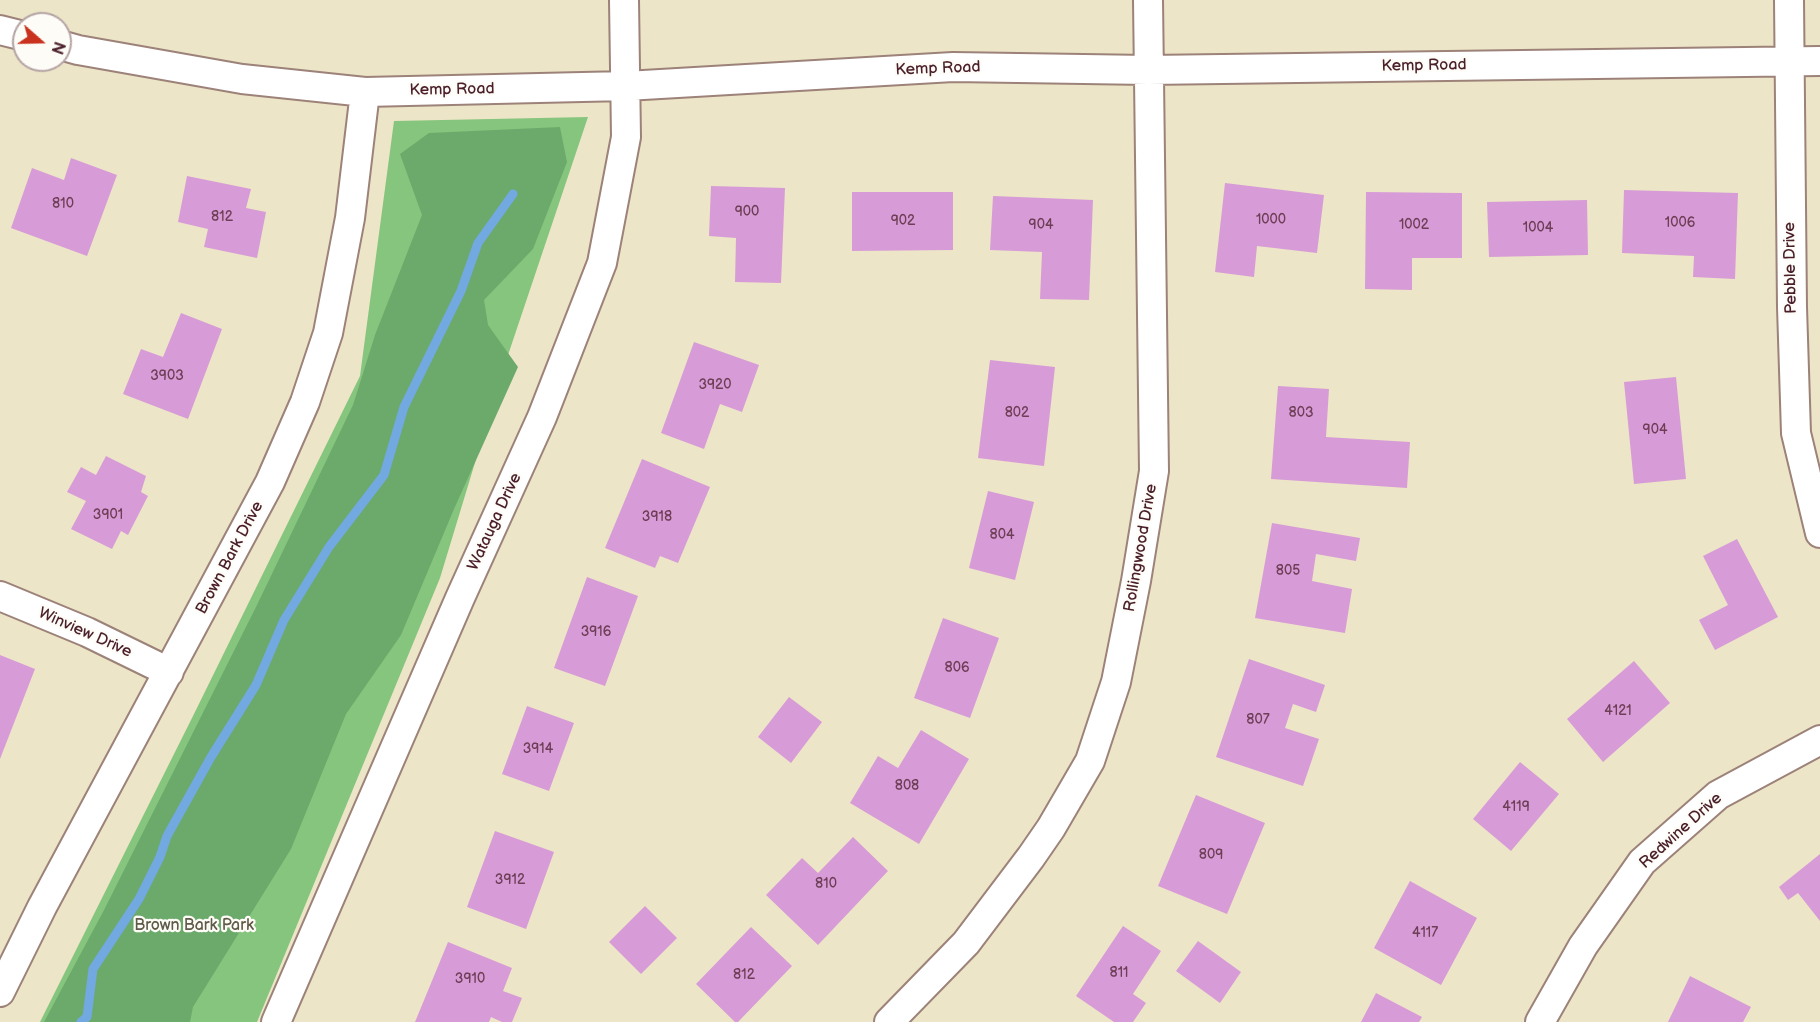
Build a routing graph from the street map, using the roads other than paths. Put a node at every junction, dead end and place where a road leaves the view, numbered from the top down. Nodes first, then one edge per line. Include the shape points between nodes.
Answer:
1 (624, 0) edge
2 (1148, 0) edge
3 (1789, 0) edge
4 (72, 48) edge
5 (1789, 61) junction
6 (1820, 61) edge
7 (1148, 70) junction
8 (626, 86) junction
9 (365, 92) junction
10 (1820, 532) edge
11 (0, 596) edge
12 (169, 672) junction
13 (1820, 740) edge
14 (0, 992) edge
15 (276, 1022) edge
16 (889, 1022) edge
17 (1540, 1022) edge

1 - 8 street, Watauga Drive
2 - 7 street, Rollingwood Drive
3 - 5 street, Pebble Drive
4 - 9 street, Kemp Road via 242,78
5 - 6 street, Kemp Road
5 - 7 street, Kemp Road
5 - 10 street, Pebble Drive via 1796,433
7 - 8 street, Kemp Road via 953,67
7 - 16 street, Rollingwood Drive via 1154,471 1116,682 1090,761 1038,847 966,943
8 - 9 street, Kemp Road
8 - 15 street, Watauga Drive via 626,137 602,263 542,417
9 - 12 street, Brown Bark Drive via 328,333 270,482
11 - 12 street, Winview Drive
12 - 14 street, Brown Bark Drive
13 - 17 street, Redwine Drive via 1718,795 1642,862 1583,946

